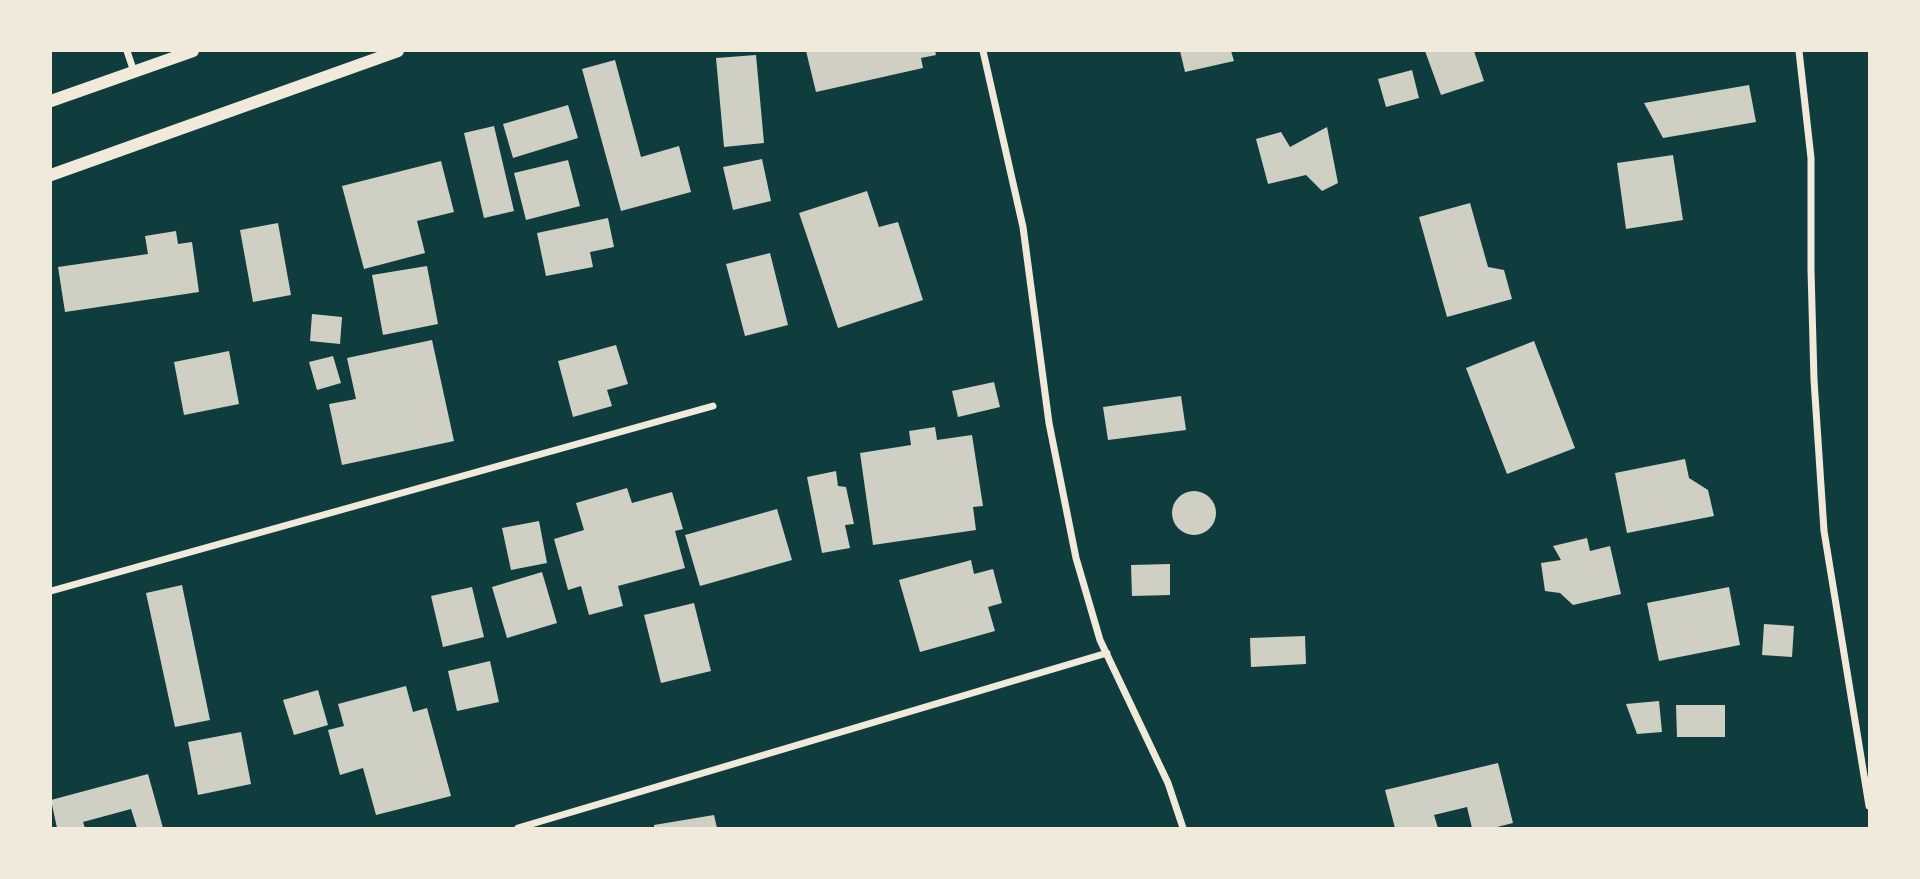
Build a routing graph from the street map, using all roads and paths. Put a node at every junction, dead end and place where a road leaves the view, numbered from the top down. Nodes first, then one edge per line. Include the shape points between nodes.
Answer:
1 (127, 51) edge
2 (193, 51) edge
3 (398, 51) edge
4 (983, 51) edge
5 (1799, 51) edge
6 (134, 72) junction
7 (51, 101) edge
8 (51, 175) edge
9 (713, 407) dead end
10 (51, 590) edge
11 (1107, 653) junction
12 (1869, 806) edge
13 (518, 828) edge
14 (1183, 828) edge

1 - 6 street
2 - 6 street
3 - 8 street
4 - 11 street via 1023,227 1049,423 1076,558
5 - 12 street via 1811,158 1814,380 1824,531
6 - 7 street
9 - 10 street
11 - 13 street
11 - 14 street via 1168,783

